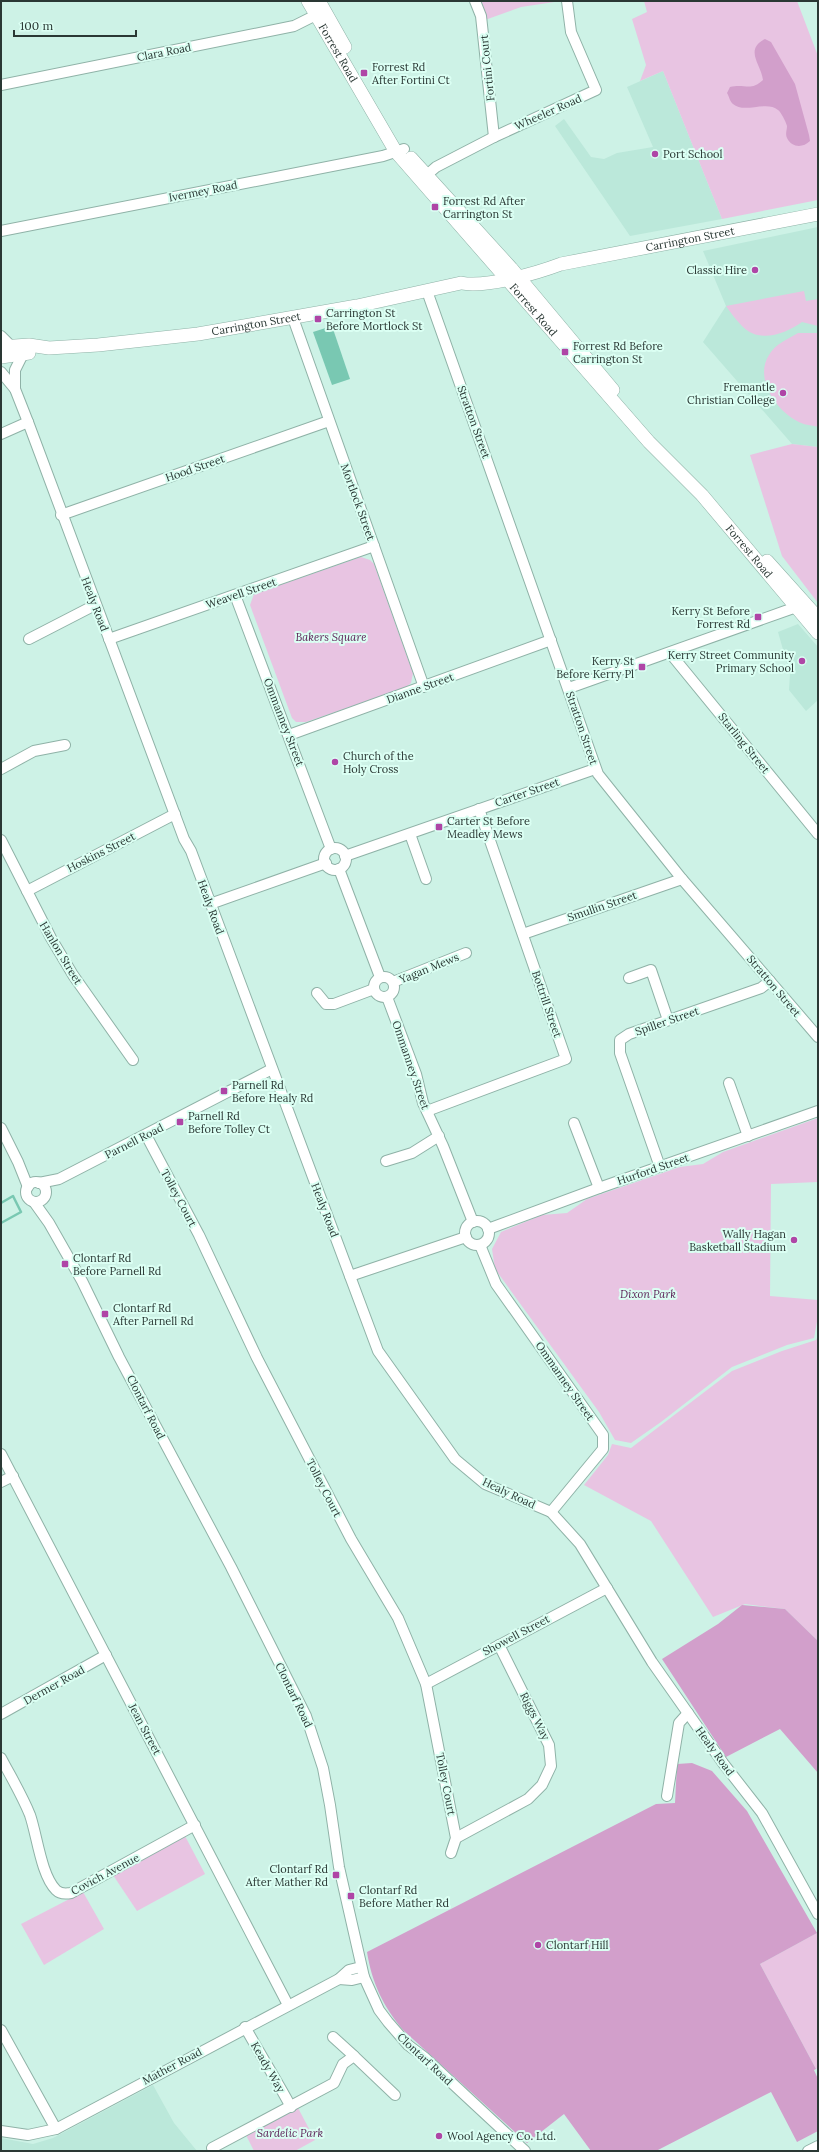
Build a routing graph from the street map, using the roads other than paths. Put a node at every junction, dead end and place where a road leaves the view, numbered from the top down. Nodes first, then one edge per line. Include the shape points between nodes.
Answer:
1 (308, 1) edge
2 (476, 1) edge
3 (567, 1) edge
4 (320, 9) edge
5 (1, 85) edge
6 (494, 136) junction
7 (400, 151) junction
8 (423, 178) junction
9 (818, 214) edge
10 (1, 231) edge
11 (508, 274) junction
12 (427, 291) junction
13 (293, 318) junction
14 (1, 336) edge
15 (6, 347) edge
16 (49, 348) junction
17 (23, 354) junction
18 (1, 357) edge
19 (1, 372) edge
20 (14, 389) junction
21 (329, 421) junction
22 (28, 422) junction
23 (1, 434) edge
24 (61, 516) junction
25 (374, 546) junction
26 (235, 595) junction
27 (95, 605) junction
28 (801, 606) junction
29 (818, 618) edge
30 (818, 633) edge
31 (29, 639) dead end
32 (109, 639) junction
33 (551, 640) junction
34 (670, 653) junction
35 (424, 687) junction
36 (569, 688) junction
37 (289, 735) junction
38 (65, 745) dead end
39 (1, 769) edge
40 (596, 769) junction
41 (479, 809) junction
42 (175, 814) junction
43 (410, 834) junction
44 (818, 834) edge
45 (1, 840) edge
46 (331, 849) junction
47 (346, 856) junction
48 (326, 863) junction
49 (339, 869) junction
50 (426, 879) dead end
51 (682, 879) junction
52 (27, 891) junction
53 (210, 904) junction
54 (523, 934) junction
55 (466, 953) dead end
56 (380, 977) junction
57 (629, 978) dead end
58 (770, 981) junction
59 (393, 982) junction
60 (374, 989) junction
61 (317, 993) dead end
62 (387, 997) junction
63 (668, 1020) junction
64 (818, 1037) edge
65 (133, 1060) dead end
66 (272, 1069) junction
67 (729, 1083) dead end
68 (427, 1111) junction
69 (818, 1111) edge
70 (574, 1123) dead end
71 (1, 1128) edge
72 (146, 1135) junction
73 (439, 1136) junction
74 (748, 1136) junction
75 (386, 1161) dead end
76 (660, 1167) junction
77 (59, 1179) junction
78 (34, 1184) junction
79 (598, 1188) junction
80 (41, 1198) junction
81 (473, 1222) junction
82 (488, 1229) junction
83 (466, 1237) junction
84 (480, 1245) junction
85 (350, 1276) junction
86 (1, 1454) edge
87 (13, 1476) junction
88 (1, 1482) edge
89 (551, 1512) junction
90 (607, 1588) junction
91 (499, 1644) junction
92 (106, 1656) junction
93 (426, 1684) junction
94 (688, 1713) junction
95 (1, 1714) edge
96 (1, 1758) edge
97 (667, 1796) dead end
98 (195, 1825) junction
99 (456, 1838) junction
100 (451, 1853) dead end
101 (818, 1914) edge
102 (361, 1966) junction
103 (364, 1977) junction
104 (339, 1979) junction
105 (288, 2005) junction
106 (245, 2027) junction
107 (1, 2030) edge
108 (333, 2037) dead end
109 (354, 2056) junction
110 (395, 2095) dead end
111 (291, 2107) junction
112 (56, 2129) junction
113 (1, 2131) edge
114 (818, 2146) edge
115 (212, 2148) dead end
116 (525, 2151) edge
117 (808, 2151) edge

1 - 4 main road, Forrest Road
2 - 6 street, Fortini Court via 481,16
3 - 6 street, Wheeler Road via 571,32 596,90
4 - 5 street, Clara Road via 294,26
4 - 7 main road, Forrest Road
6 - 8 street, Wheeler Road via 436,167
7 - 8 main road, Forrest Road
7 - 10 street, Ivermey Road
8 - 11 main road, Forrest Road
9 - 11 main road, Carrington Street via 561,264 541,262
11 - 12 main road, Carrington Street via 470,277 461,283
11 - 28 main road, Forrest Road via 649,442 702,495
12 - 13 main road, Carrington Street
12 - 33 street, Stratton Street
13 - 16 main road, Carrington Street via 198,334 98,346
13 - 21 street, Mortlock Street
14 - 15 street
15 - 16 main road, Carrington Street via 29,345
16 - 17 main road, Carrington Street
17 - 18 main road, Carrington Street
17 - 20 street, Healy Road via 15,370
19 - 20 street, Healy Road
20 - 22 street, Healy Road
21 - 24 street, Hood Street
21 - 25 street, Mortlock Street
22 - 23 street
22 - 24 street, Healy Road
24 - 27 street, Healy Road
25 - 26 street, Weavell Street
25 - 35 street, Mortlock Street
26 - 32 street, Weavell Street
26 - 37 street, Ommanney Street
27 - 31 street
27 - 32 street, Healy Road
28 - 29 main road, Forrest Road
28 - 30 main road, Forrest Road
28 - 34 street
32 - 42 street, Healy Road
33 - 35 street, Dianne Street
33 - 36 street, Stratton Street
34 - 36 street
34 - 44 street, Starling Street
35 - 37 street, Dianne Street
36 - 40 street, Stratton Street
37 - 46 street, Ommanney Street
38 - 39 street via 34,751
40 - 41 street, Carter Street
40 - 51 street, Stratton Street
41 - 43 street, Carter Street
41 - 54 street, Bottrill Street
42 - 52 street, Hoskins Street
42 - 53 street, Healy Road
43 - 47 street, Carter Street
43 - 50 street
45 - 52 street, Hanlon Street
46 - 47 street via 340,849
46 - 48 street via 326,855
47 - 49 street via 345,864
48 - 49 street via 331,869
48 - 53 street
49 - 56 street
51 - 54 street, Smullin Street
51 - 58 street, Stratton Street
52 - 65 street, Hanlon Street via 73,975
53 - 66 street, Healy Road
54 - 68 street, Bottrill Street via 566,1059
55 - 59 street, Yagan Mews
56 - 59 street
56 - 60 street via 376,980
57 - 63 street via 651,970
58 - 63 street, Spiller Street via 761,988
58 - 64 street, Stratton Street
59 - 62 street via 394,988
60 - 61 street via 334,1004 326,1004
60 - 62 street via 376,994
62 - 68 street, Ommanney Street
63 - 76 street, Spiller Street via 629,1034 620,1040 620,1053
66 - 72 street, Parnell Road
66 - 85 street, Healy Road
67 - 74 street
68 - 73 street, Ommanney Street
69 - 74 street, Hurford Street
70 - 79 street
71 - 78 street via 18,1162
72 - 77 street, Parnell Road
72 - 93 street, Tolley Court via 351,1539 398,1618
73 - 75 street via 412,1153
73 - 81 street, Ommanney Street
74 - 76 street, Hurford Street
76 - 79 street, Hurford Street
77 - 78 street, Parnell Road
77 - 80 street, Parnell Road
78 - 80 street via 45,1188
78 - 80 street via 27,1196
79 - 82 street, Hurford Street
80 - 102 street, Clontarf Road via 49,1223 82,1281 168,1452 228,1560 310,1726 324,1776 339,1867
81 - 82 street via 479,1221
81 - 83 street via 465,1231
82 - 84 street via 489,1236
83 - 84 street via 474,1245
83 - 85 street
84 - 89 street, Ommanney Street via 496,1284 603,1435 603,1449
85 - 89 street, Healy Road via 378,1351 455,1459 484,1484
86 - 87 street, Jean Street
87 - 88 street
87 - 92 street, Jean Street
89 - 90 street, Healy Road via 580,1544
90 - 91 street, Showell Street
90 - 94 street, Healy Road via 652,1662
91 - 93 street, Showell Street
91 - 99 street, Riggs Way via 549,1745 551,1766 542,1785 528,1799
92 - 95 street, Dermer Road
92 - 98 street, Jean Street
93 - 99 street, Tolley Court
94 - 97 street via 679,1723
94 - 101 street, Healy Road via 762,1813
96 - 98 street, Covich Avenue via 30,1816 41,1857 51,1881 56,1890 63,1894 71,1893
98 - 105 street, Jean Street
99 - 100 street, Tolley Court
102 - 103 street, Clontarf Road
102 - 104 street, Mather Road via 349,1970
103 - 104 street, Mather Road via 352,1980
103 - 116 street, Clontarf Road via 379,2010 404,2040
104 - 105 street, Mather Road
105 - 106 street, Mather Road
106 - 111 street, Keady Way
106 - 112 street, Mather Road
107 - 112 street
108 - 109 street
109 - 110 street
109 - 111 street via 343,2064 334,2083
111 - 115 street
112 - 113 street, Mather Road via 28,2134
114 - 117 street

